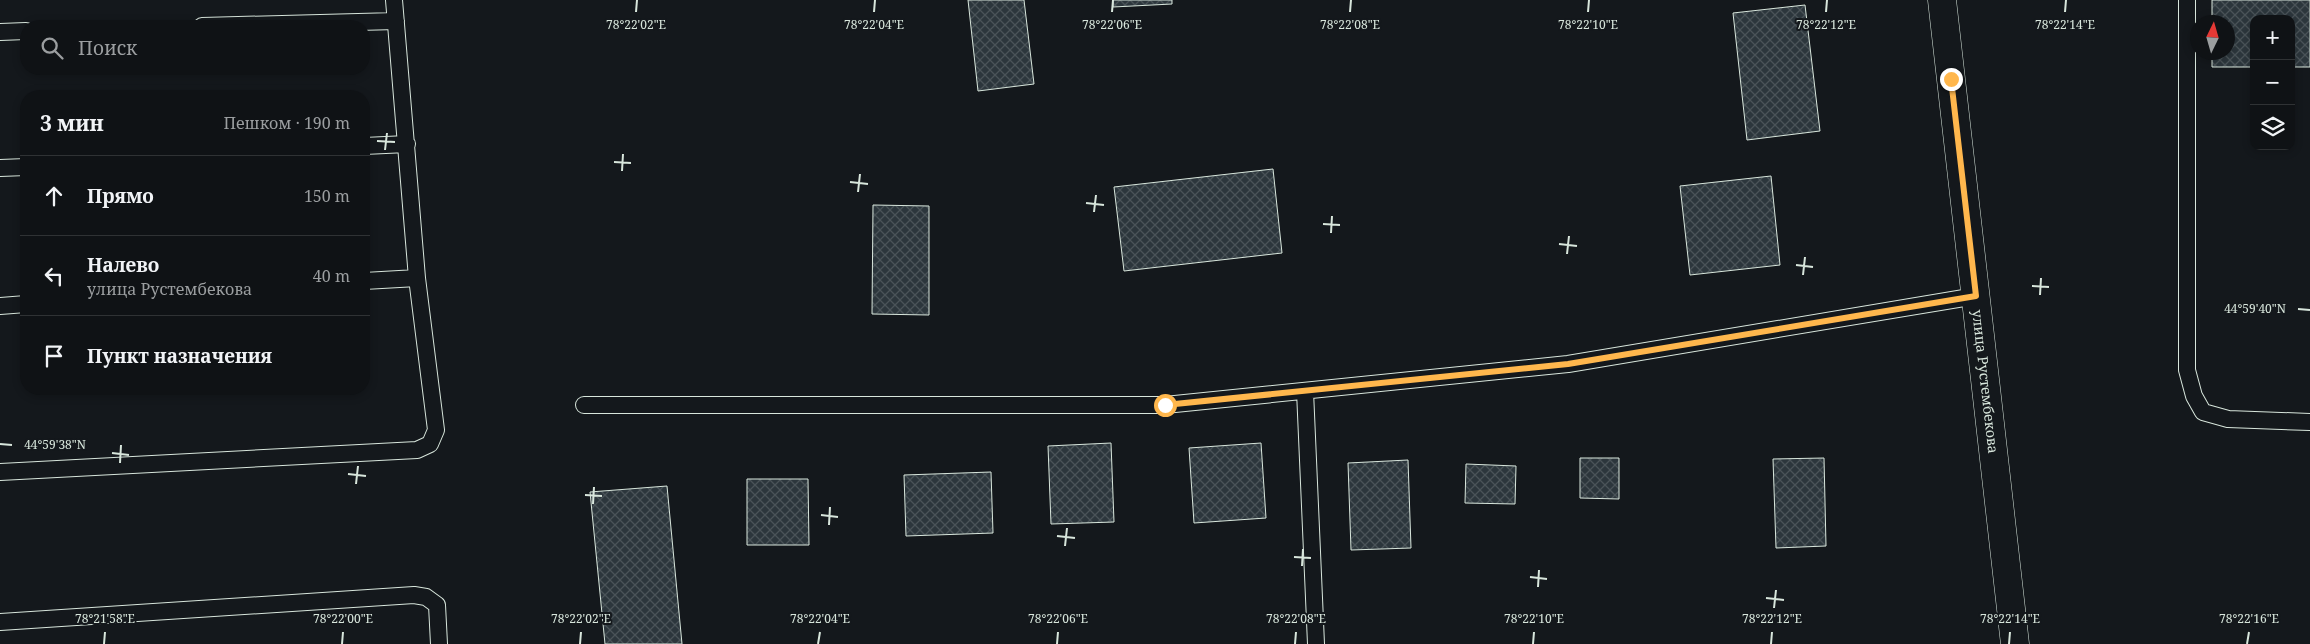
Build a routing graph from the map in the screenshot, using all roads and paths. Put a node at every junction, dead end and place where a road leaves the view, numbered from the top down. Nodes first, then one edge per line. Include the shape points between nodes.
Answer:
1 (394, 0) edge
2 (1942, 0) edge
3 (2187, 0) edge
4 (396, 21) junction
5 (370, 22) edge
6 (20, 31) edge
7 (0, 32) edge
8 (407, 144) junction
9 (370, 146) edge
10 (20, 166) edge
11 (0, 168) edge
12 (417, 278) junction
13 (370, 281) edge
14 (1976, 296) junction
15 (20, 304) edge
16 (0, 306) edge
17 (1305, 391) junction
18 (584, 405) dead end
19 (2310, 422) edge
20 (0, 472) edge
21 (0, 622) edge
22 (439, 644) edge
23 (1316, 644) edge
24 (2015, 644) edge

1 - 4 lane
2 - 14 street, улица Рустембекова
3 - 19 lane via 2187,370 2194,396 2204,412 2228,419
4 - 5 lane
4 - 8 lane
6 - 7 lane
8 - 9 lane
8 - 12 lane
10 - 11 lane
12 - 13 lane
12 - 20 lane via 436,430 430,444 417,450
14 - 17 lane via 1568,364
14 - 24 street, улица Рустембекова
15 - 16 lane
17 - 18 lane via 1165,405
17 - 23 lane
21 - 22 lane via 414,595 426,597 437,605

